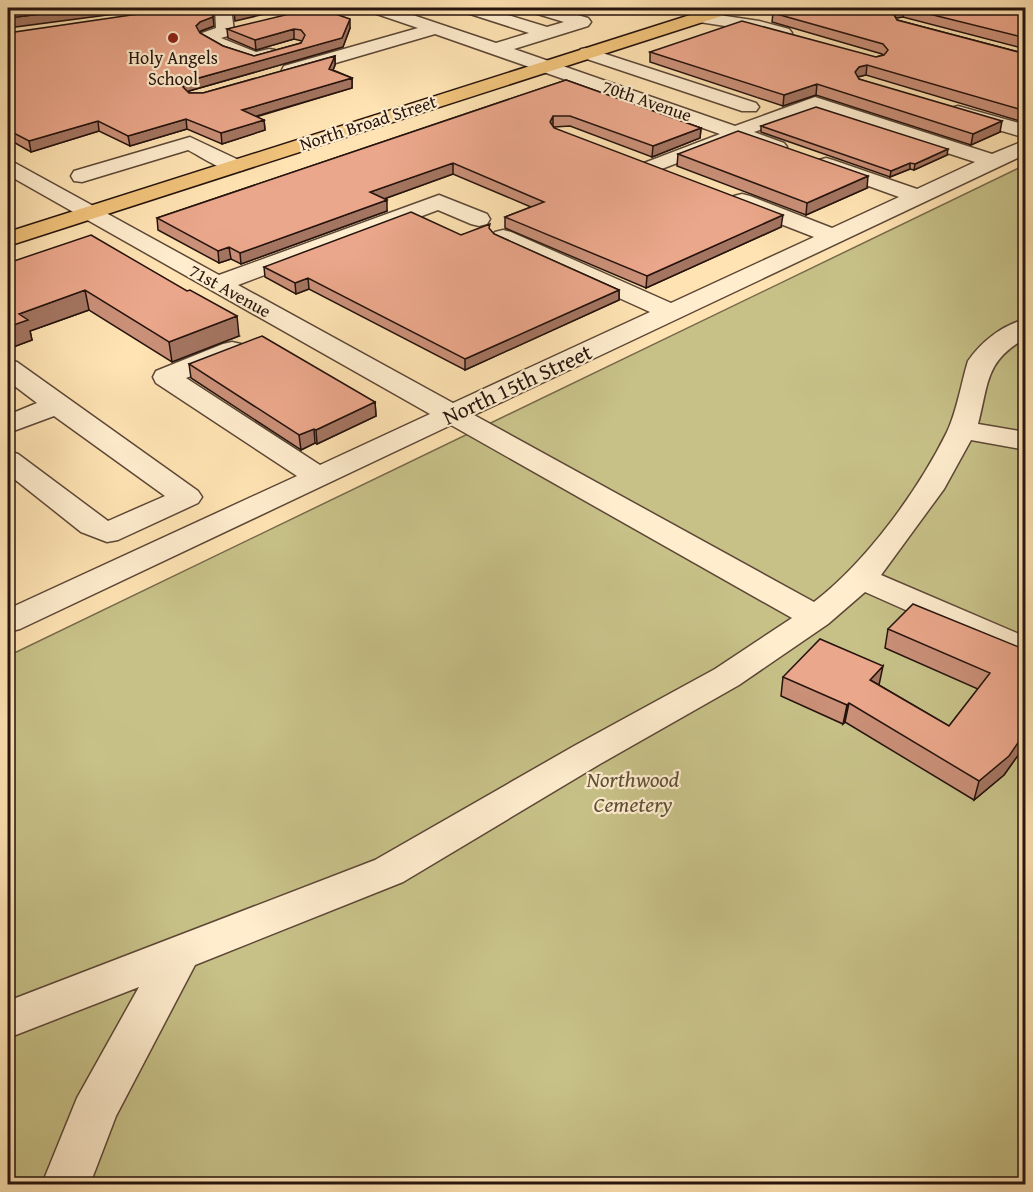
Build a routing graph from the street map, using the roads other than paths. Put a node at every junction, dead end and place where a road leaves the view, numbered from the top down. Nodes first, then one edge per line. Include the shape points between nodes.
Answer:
1 (223, 8) edge
2 (421, 8) edge
3 (470, 8) edge
4 (537, 8) edge
5 (728, 8) edge
6 (399, 15) junction
7 (376, 16) edge
8 (699, 17) junction
9 (436, 28) junction
10 (547, 33) junction
11 (801, 38) edge
12 (515, 43) junction
13 (288, 49) edge
14 (496, 49) junction
15 (587, 53) junction
16 (546, 66) junction
17 (277, 74) edge
18 (749, 107) dead end
19 (944, 107) edge
20 (1026, 132) edge
21 (737, 133) junction
22 (1026, 146) edge
23 (792, 152) edge
24 (629, 158) edge
25 (813, 159) edge
26 (993, 160) junction
27 (236, 166) junction
28 (651, 166) junction
29 (8, 167) edge
30 (82, 176) dead end
31 (683, 179) edge
32 (727, 195) edge
33 (917, 196) junction
34 (89, 213) junction
35 (479, 219) dead end
36 (833, 236) junction
37 (503, 237) edge
38 (8, 239) edge
39 (217, 284) junction
40 (671, 312) junction
41 (293, 326) junction
42 (1026, 327) edge
43 (8, 368) edge
44 (57, 405) junction
45 (453, 414) junction
46 (8, 425) edge
47 (962, 430) junction
48 (1026, 441) edge
49 (8, 460) edge
50 (319, 477) junction
51 (861, 578) junction
52 (816, 617) junction
53 (8, 622) edge
54 (1026, 650) edge
55 (180, 952) junction
56 (8, 1020) edge
57 (66, 1185) edge

1 - 13 street via 231,30 208,36 216,43 255,58
2 - 6 street
2 - 12 street
3 - 10 street
4 - 10 street via 582,22
5 - 8 main road, North Broad Street
6 - 7 street
6 - 9 street, 70th Avenue
8 - 11 street via 759,26
8 - 15 main road, North Broad Street
9 - 14 street, 70th Avenue
9 - 17 street
10 - 12 street
12 - 14 street
14 - 16 street, 70th Avenue
15 - 16 main road, North Broad Street
15 - 18 street
16 - 21 street, 70th Avenue
16 - 27 main road, North Broad Street
19 - 20 street
21 - 23 street, 70th Avenue
21 - 26 street via 815,103
21 - 28 street
22 - 26 street, North 15th Street
24 - 28 street
25 - 33 street
26 - 33 street, North 15th Street
27 - 30 street via 190,143
27 - 34 main road, North Broad Street
28 - 31 street
29 - 34 street, 71st Avenue
32 - 36 street
33 - 36 street, North 15th Street
34 - 38 main road, North Broad Street
34 - 39 street, 71st Avenue
35 - 39 street via 440,202
36 - 40 street, North 15th Street
37 - 40 street
39 - 41 street, 71st Avenue
40 - 45 street, North 15th Street
41 - 45 street, 71st Avenue
41 - 50 street via 166,377
42 - 47 street via 998,343 981,361
43 - 44 street
44 - 46 street
44 - 49 street via 187,497 107,533
45 - 50 street, North 15th Street
45 - 52 street, 71st Avenue
47 - 48 street
47 - 51 street via 929,489
50 - 53 street, North 15th Street
51 - 52 street
51 - 54 street
52 - 55 street via 727,677 389,871
55 - 56 street
55 - 57 street via 94,1112

